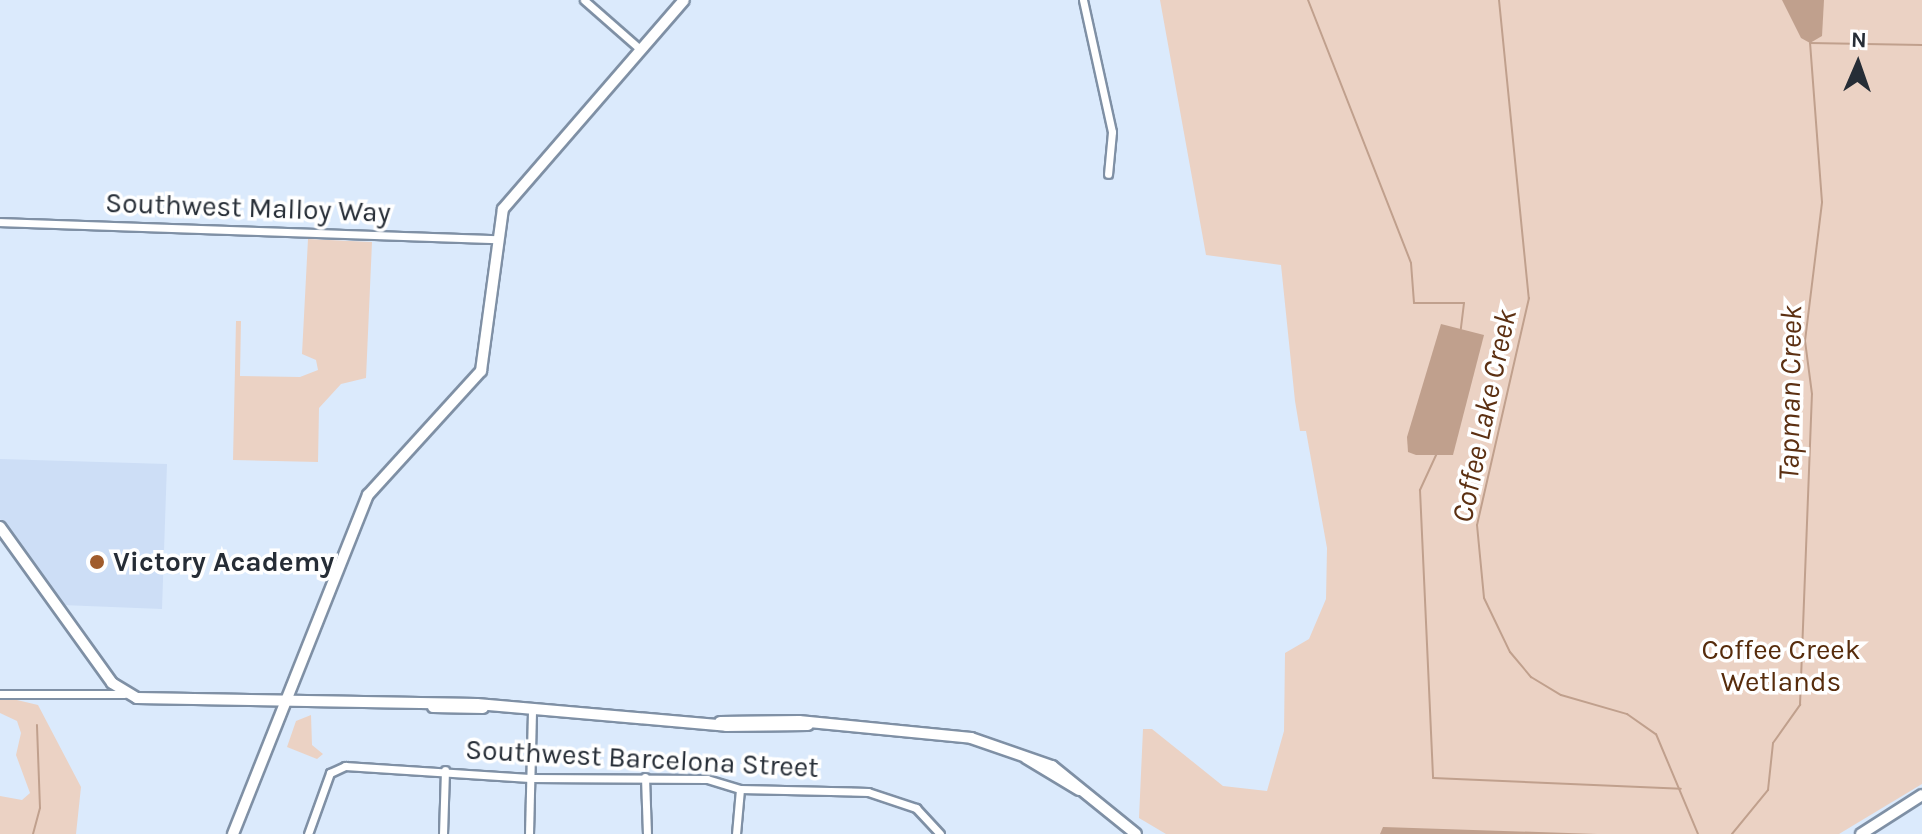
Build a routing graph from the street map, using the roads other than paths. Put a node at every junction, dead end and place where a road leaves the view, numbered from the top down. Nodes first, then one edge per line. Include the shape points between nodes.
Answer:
1 (584, 0) edge
2 (684, 0) edge
3 (1083, 0) edge
4 (640, 49) junction
5 (1108, 174) dead end
6 (0, 222) edge
7 (494, 239) junction
8 (0, 527) edge
9 (0, 694) edge
10 (124, 694) junction
11 (286, 702) junction
12 (532, 710) junction
13 (445, 770) junction
14 (645, 777) junction
15 (530, 778) junction
16 (740, 789) junction
17 (1922, 795) edge
18 (936, 833) edge
19 (233, 834) edge
20 (308, 834) edge
21 (443, 834) edge
22 (529, 834) edge
23 (647, 834) edge
24 (736, 834) edge
25 (1136, 834) edge
26 (1861, 834) edge

1 - 4 street
2 - 4 main road
3 - 5 street via 1112,132
4 - 7 main road via 515,191
6 - 7 street, Southwest Malloy Way
7 - 11 main road via 481,371 368,495
8 - 10 main road
9 - 10 street
10 - 11 main road
11 - 12 main road
11 - 19 main road
12 - 15 street
12 - 25 main road via 948,733 1063,772
13 - 15 street, Southwest Barcelona Street
13 - 20 street, Southwest Barcelona Street via 333,769
13 - 21 street
14 - 15 street, Southwest Barcelona Street
14 - 16 street, Southwest Barcelona Street via 707,779
14 - 23 street
15 - 22 street
16 - 18 street, Southwest Barcelona Street via 882,794 916,808
16 - 24 street
17 - 26 main road

